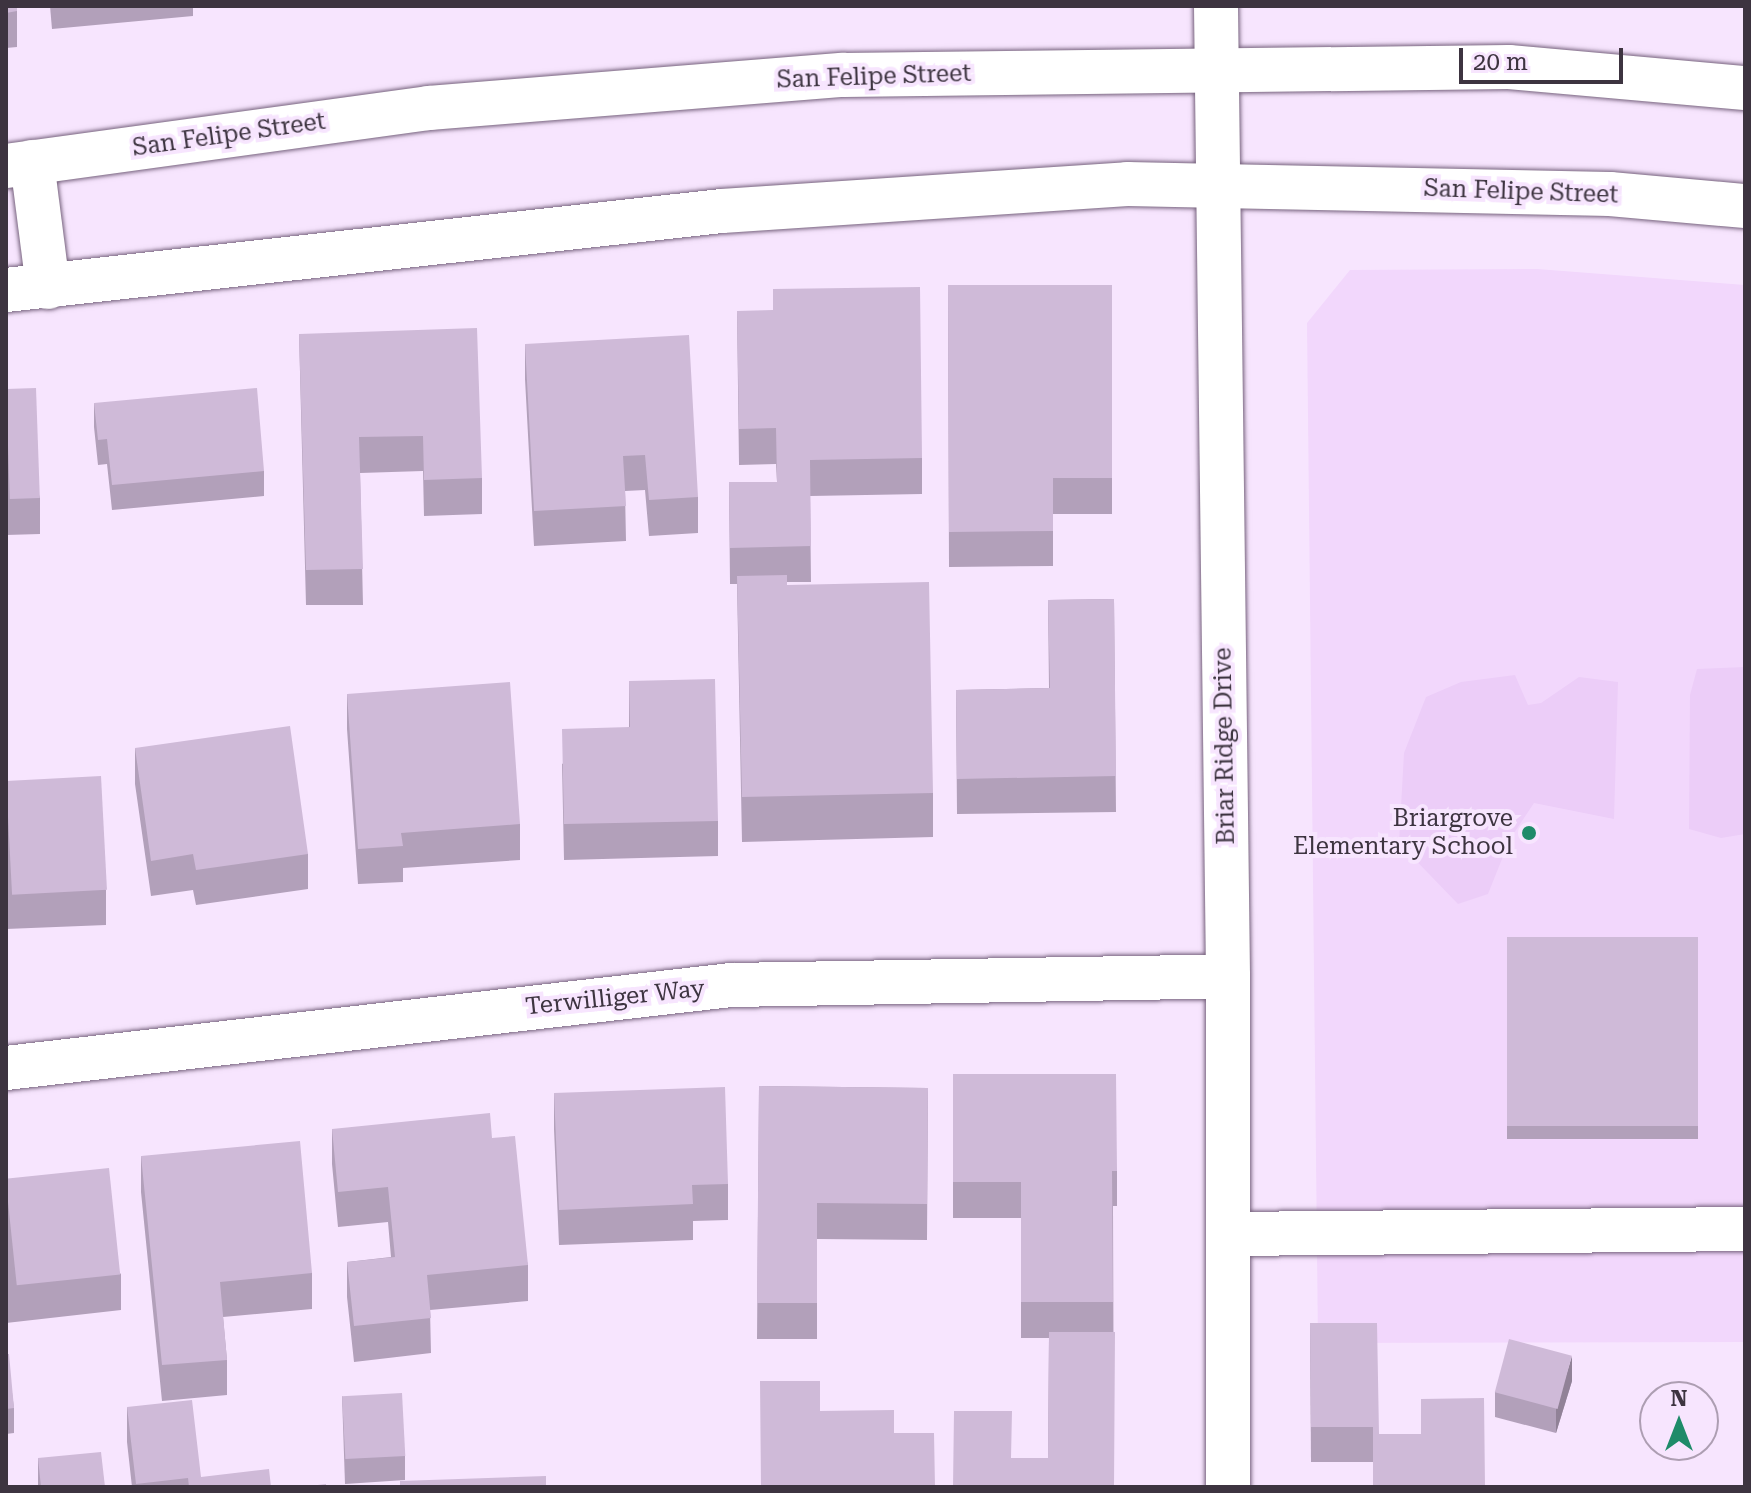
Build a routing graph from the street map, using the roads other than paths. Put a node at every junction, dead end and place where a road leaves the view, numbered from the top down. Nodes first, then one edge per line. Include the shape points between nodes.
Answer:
1 (1216, 6) edge
2 (1216, 68) junction
3 (1745, 88) edge
4 (19, 164) edge
5 (1219, 185) junction
6 (1745, 206) edge
7 (27, 288) edge
8 (1228, 976) junction
9 (6, 1068) edge
10 (1745, 1229) edge
11 (1228, 1234) junction
12 (1228, 1487) edge

1 - 2 main road, Briar Ridge Drive
2 - 3 main road, San Felipe Street via 1509,67
2 - 4 main road, San Felipe Street via 843,75 429,108
2 - 5 main road, Briar Ridge Drive
4 - 7 main road
5 - 6 main road, San Felipe Street via 1610,194
5 - 7 main road, San Felipe Street via 1127,184 722,211
5 - 8 main road, Briar Ridge Drive
8 - 9 main road, Terwilliger Way via 731,985
8 - 11 main road, Briar Ridge Drive
10 - 11 main road
11 - 12 main road, Briar Ridge Drive

